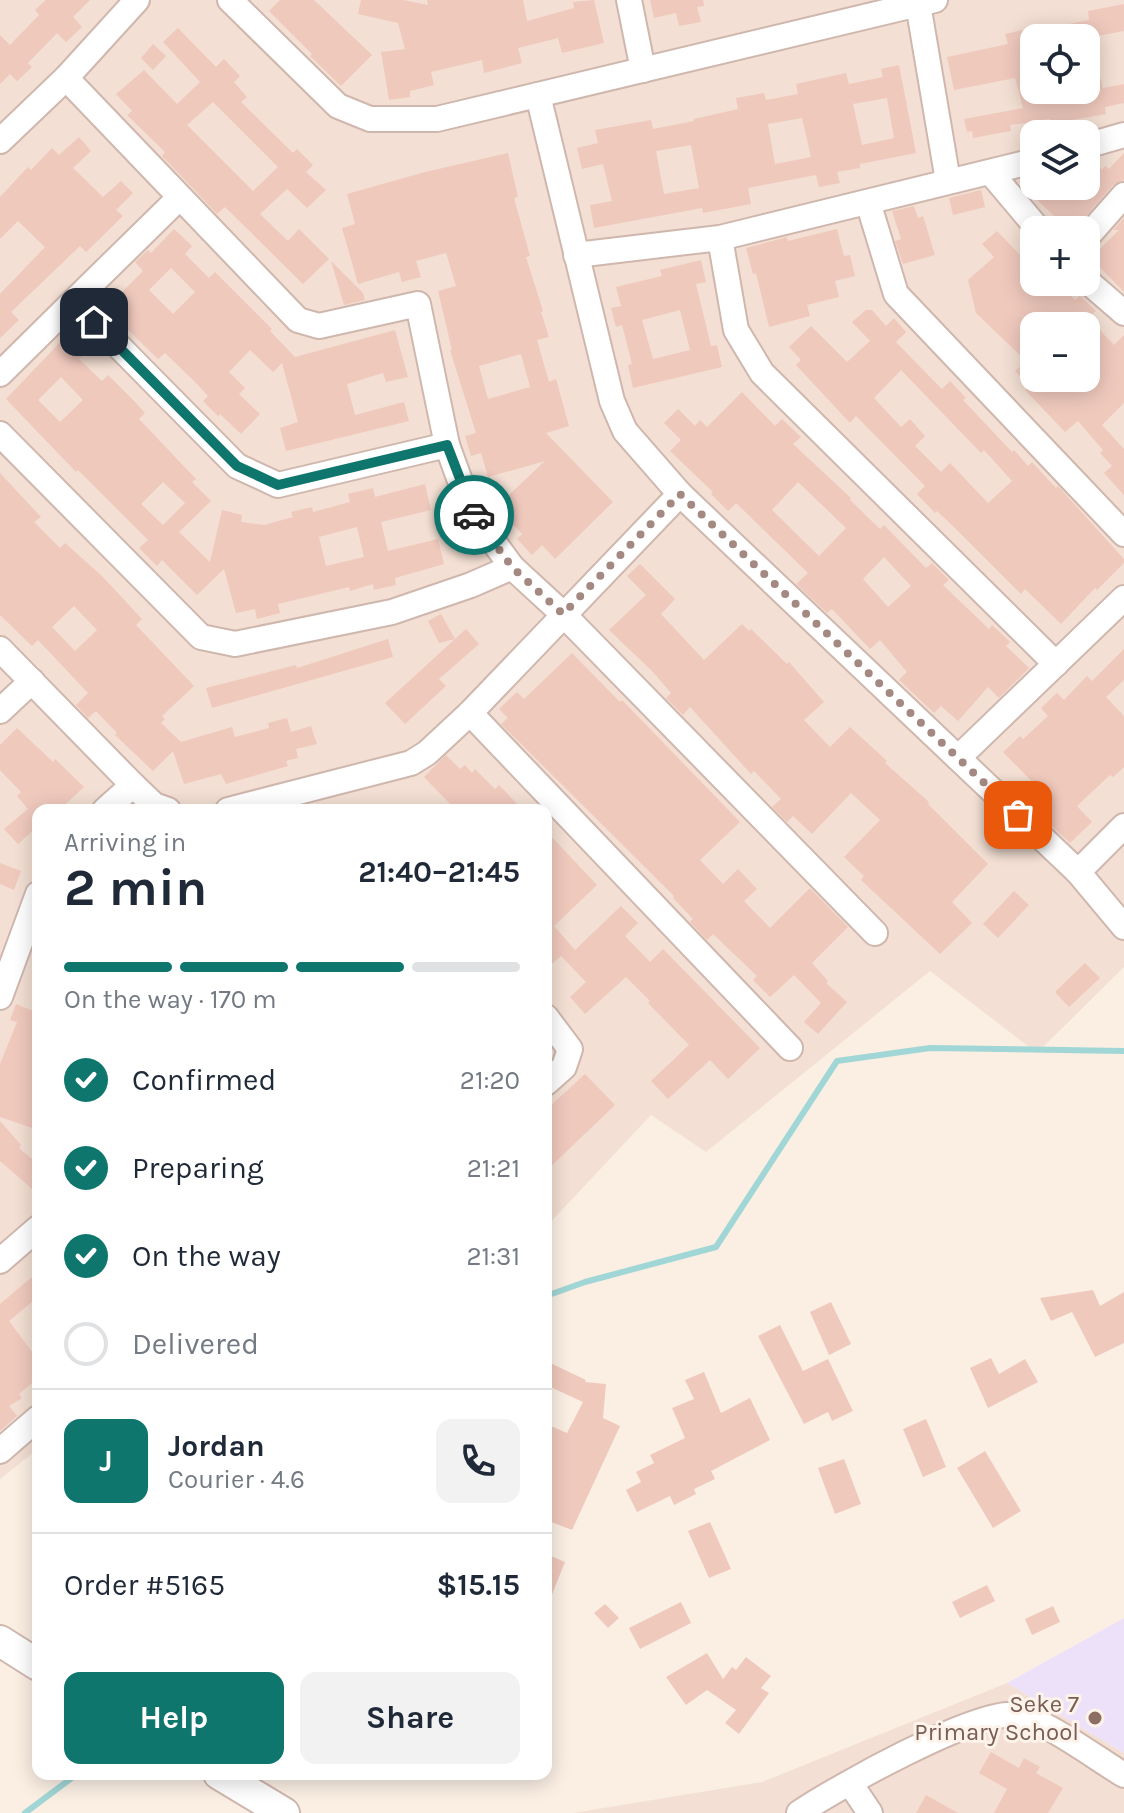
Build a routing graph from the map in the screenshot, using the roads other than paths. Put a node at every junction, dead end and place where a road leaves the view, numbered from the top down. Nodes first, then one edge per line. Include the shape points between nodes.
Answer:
1 (137, 0) edge
2 (230, 0) edge
3 (629, 0) edge
4 (926, 2) edge
5 (643, 70) junction
6 (66, 78) junction
7 (538, 95) junction
8 (1124, 135) edge
9 (0, 141) edge
10 (1100, 142) edge
11 (1020, 165) edge
12 (991, 173) junction
13 (948, 181) junction
14 (1124, 195) edge
15 (179, 198) junction
16 (868, 202) junction
17 (1027, 216) edge
18 (1100, 222) edge
19 (720, 238) junction
20 (576, 255) junction
21 (1100, 292) edge
22 (74, 301) junction
23 (1124, 313) edge
24 (0, 374) edge
25 (0, 434) edge
26 (447, 445) junction
27 (680, 494) junction
28 (1124, 534) edge
29 (512, 567) junction
30 (1124, 598) edge
31 (563, 614) junction
32 (0, 649) edge
33 (1056, 664) junction
34 (32, 681) junction
35 (0, 711) edge
36 (470, 713) junction
37 (958, 758) junction
38 (133, 785) junction
39 (112, 804) edge
40 (153, 804) edge
41 (251, 804) edge
42 (1124, 826) edge
43 (1078, 872) junction
44 (32, 910) edge
45 (1124, 927) edge
46 (875, 933) dead end
47 (0, 997) edge
48 (552, 1025) edge
49 (790, 1048) dead end
50 (552, 1078) edge
51 (32, 1233) edge
52 (0, 1261) edge
53 (32, 1423) edge
54 (0, 1451) edge
55 (0, 1641) edge
56 (32, 1661) edge
57 (1124, 1775) edge
58 (229, 1780) edge
59 (850, 1783) junction
60 (284, 1813) edge
61 (799, 1813) edge
62 (870, 1813) edge

1 - 6 street
2 - 7 street via 338,106 370,119 437,119
3 - 5 street
4 - 5 street
4 - 13 street
5 - 7 street
6 - 9 street
6 - 15 street
7 - 20 street
8 - 10 street
11 - 12 street
12 - 13 street
12 - 17 street
13 - 16 street
14 - 18 street
15 - 22 street
15 - 26 street via 298,320 319,326 418,304
16 - 19 street
16 - 28 street via 896,294
19 - 20 street
19 - 33 street via 736,330 762,373
20 - 27 street via 612,401 625,431
21 - 23 street
22 - 24 street
22 - 26 street via 237,466 278,485
25 - 29 street via 201,637 235,644 392,612
26 - 29 street via 471,511
27 - 31 street
27 - 37 street
29 - 31 street
30 - 33 street
31 - 36 street
31 - 46 street
32 - 34 street
33 - 37 street
34 - 35 street
34 - 38 street
36 - 41 street via 411,763
36 - 49 street
37 - 43 street
38 - 39 street
38 - 40 street
42 - 43 street
43 - 45 street
44 - 47 street
48 - 50 street via 570,1049 564,1067
51 - 52 street
53 - 54 street
55 - 56 street
57 - 59 street via 1016,1715 962,1726
58 - 60 street
59 - 61 street
59 - 62 street

